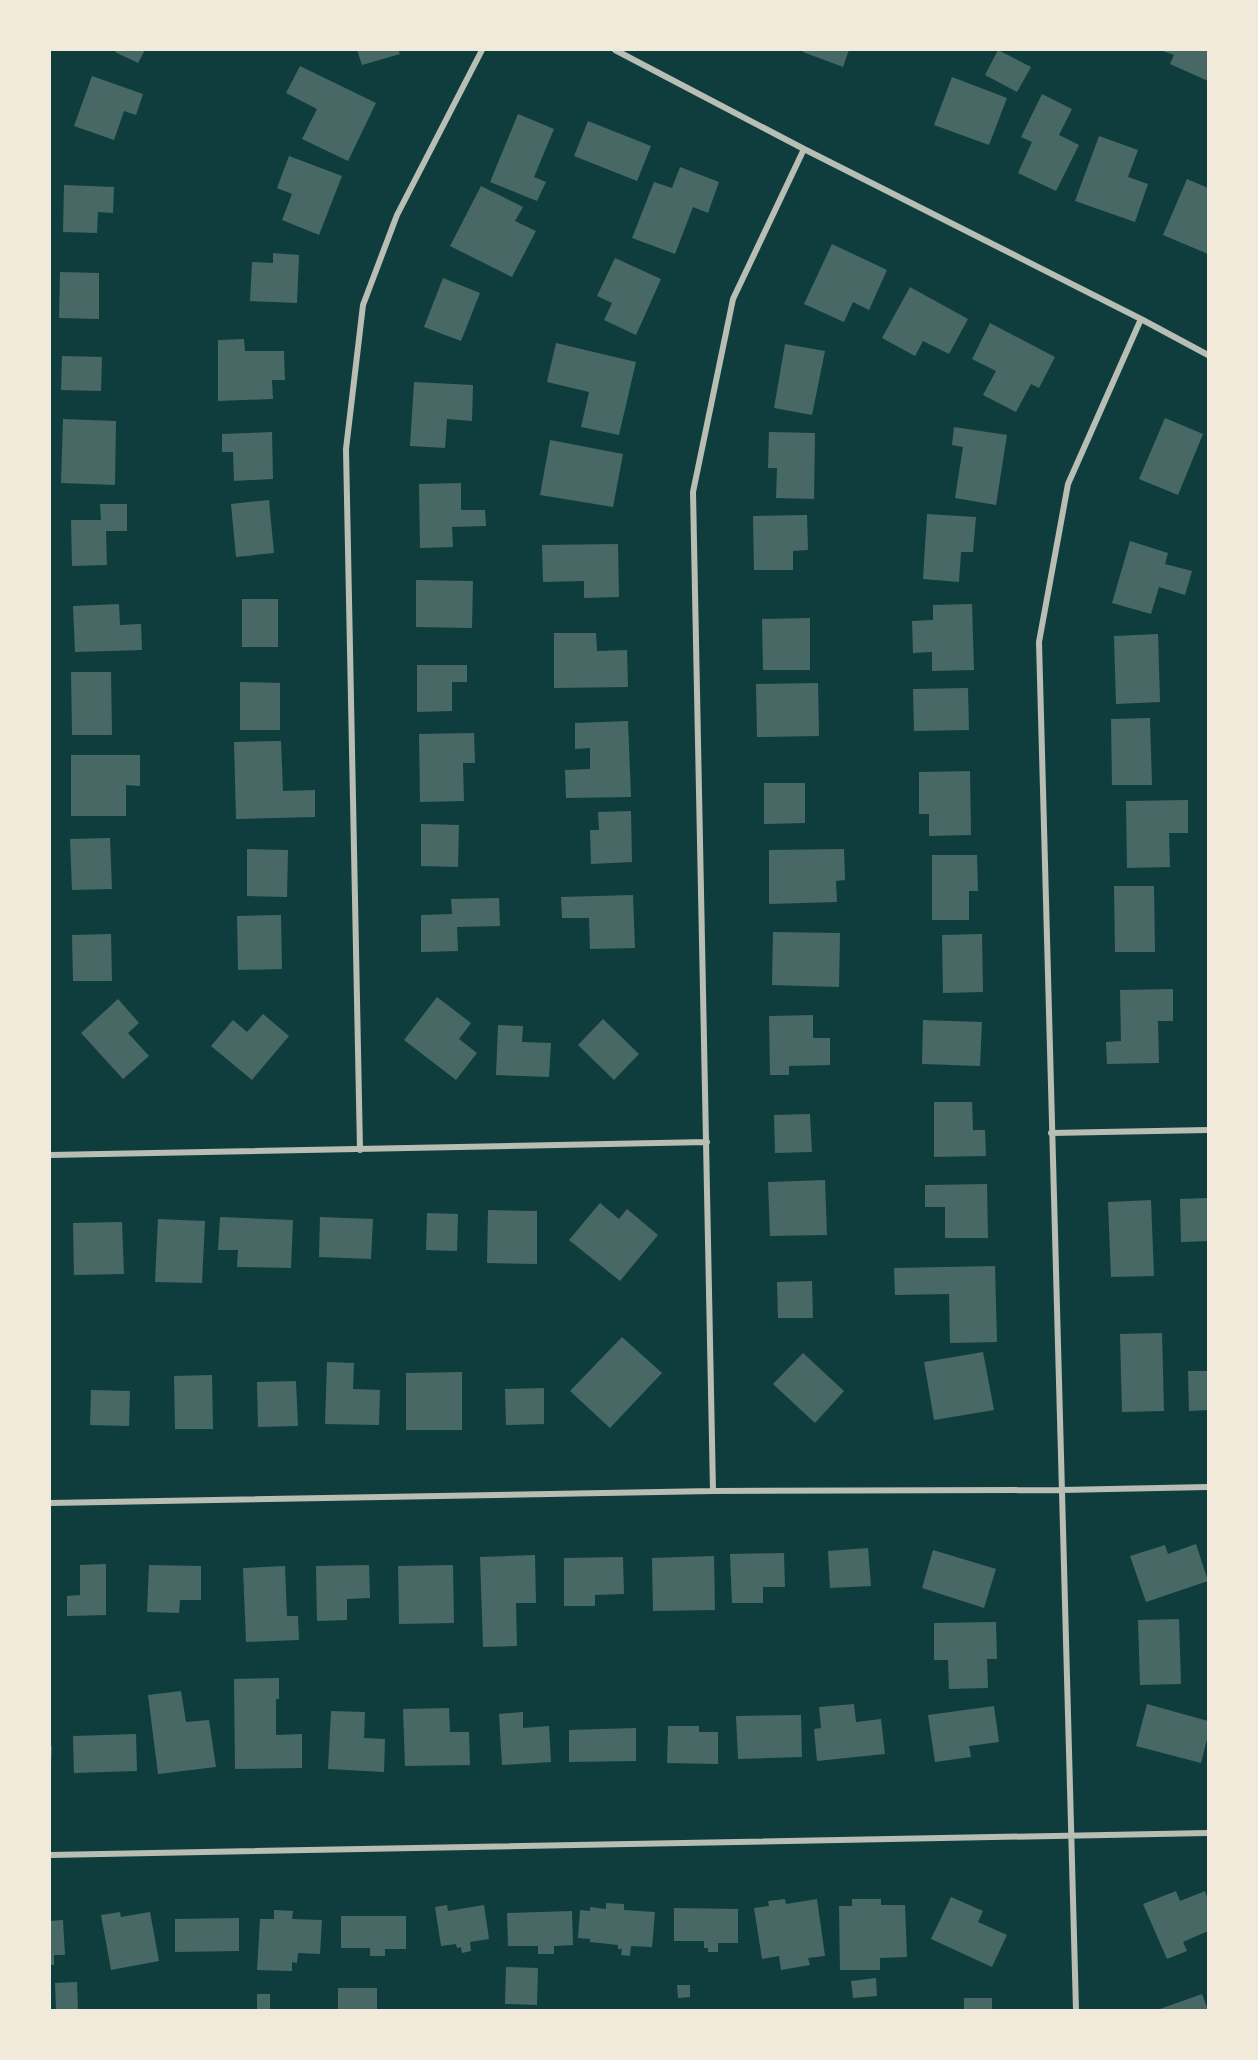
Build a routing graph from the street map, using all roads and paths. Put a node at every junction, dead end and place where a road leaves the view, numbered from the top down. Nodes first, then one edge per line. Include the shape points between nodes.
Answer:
1 (482, 50) edge
2 (615, 50) edge
3 (804, 149) junction
4 (1141, 319) junction
5 (1209, 355) edge
6 (1209, 1130) edge
7 (1051, 1134) junction
8 (707, 1142) junction
9 (360, 1150) junction
10 (50, 1155) edge
11 (1209, 1486) edge
12 (1061, 1490) junction
13 (712, 1491) junction
14 (50, 1503) edge
15 (1209, 1833) edge
16 (1071, 1837) junction
17 (50, 1855) edge
18 (1076, 2010) edge

1 - 9 street via 397,215 363,305 348,438
2 - 3 street
3 - 4 street
3 - 8 street via 733,298 693,492
4 - 5 street
4 - 7 street via 1068,484 1039,642
6 - 7 street
7 - 12 street
8 - 9 street
8 - 13 street
9 - 10 street
11 - 12 street
12 - 13 street
12 - 16 street
13 - 14 street
15 - 16 street
16 - 17 street
16 - 18 street

